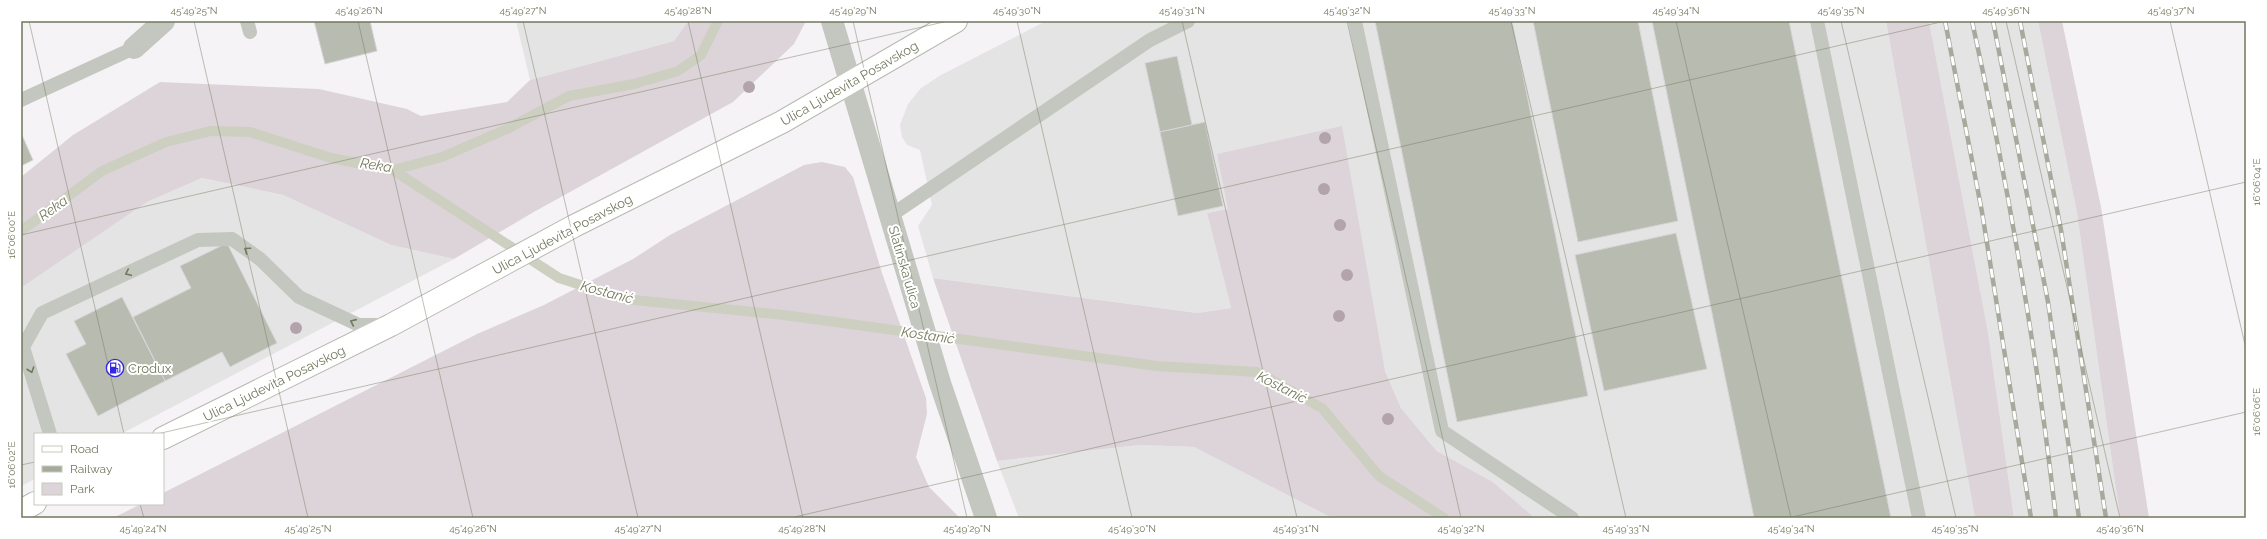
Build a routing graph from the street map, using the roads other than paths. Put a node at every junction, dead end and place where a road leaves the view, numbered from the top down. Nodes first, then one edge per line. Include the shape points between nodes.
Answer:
1 (164, 21) edge
2 (832, 21) edge
3 (956, 21) edge
4 (1188, 21) edge
5 (1355, 21) edge
6 (1817, 21) edge
7 (134, 48) joint
8 (850, 82) junction
9 (21, 100) edge
10 (890, 216) junction
11 (391, 325) junction
12 (50, 433) edge
13 (164, 438) edge
14 (34, 504) edge
15 (21, 511) edge
16 (986, 518) edge
17 (1572, 518) edge
18 (1919, 518) edge

1 - 7 street
2 - 8 street, Slatinska ulica
3 - 8 main road, Ulica Ljudevita Posavskog
4 - 10 lane via 1150,40
5 - 17 lane via 1442,431
6 - 18 lane
7 - 9 lane
8 - 10 street, Slatinska ulica
8 - 11 main road, Ulica Ljudevita Posavskog via 782,122 574,226
10 - 16 street, Slatinska ulica via 940,383
11 -> 12 lane via 359,325 299,297 260,259 232,239 198,240 42,313 23,347
11 - 13 main road, Ulica Ljudevita Posavskog
14 - 15 main road

